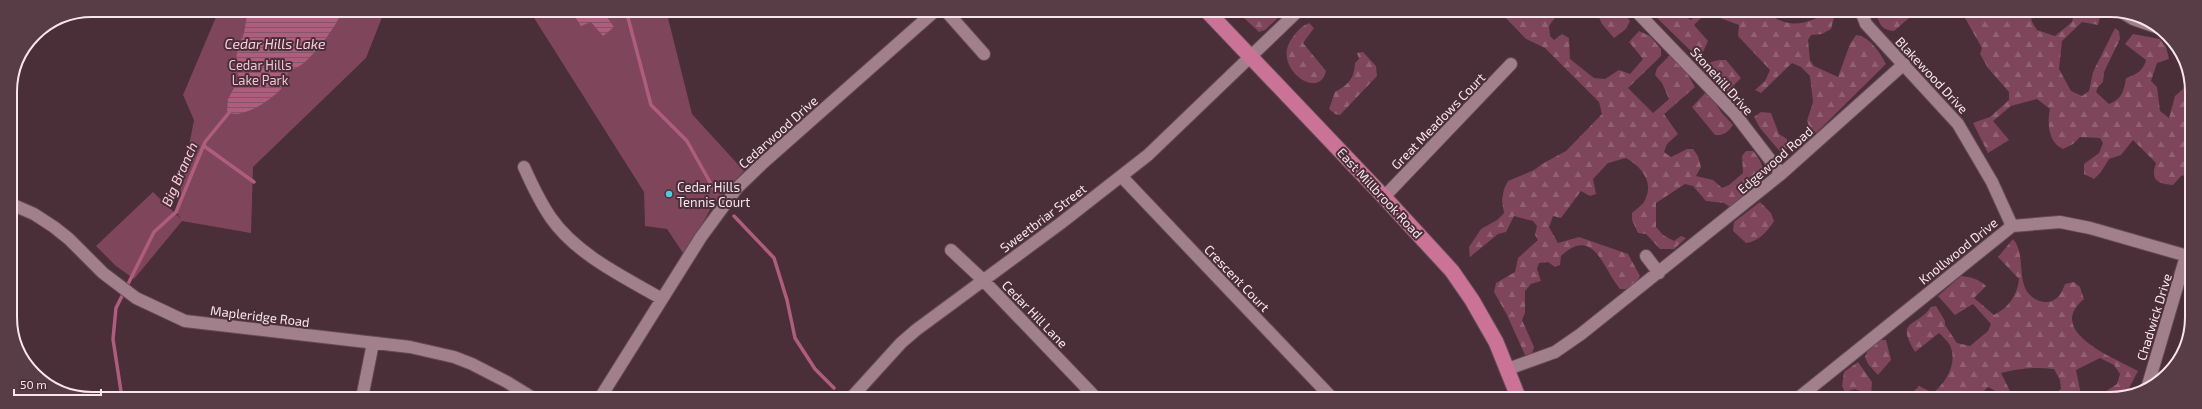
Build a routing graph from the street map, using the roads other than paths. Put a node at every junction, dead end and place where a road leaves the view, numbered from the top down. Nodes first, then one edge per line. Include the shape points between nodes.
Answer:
1 (928, 17) edge
2 (951, 17) edge
3 (1213, 17) edge
4 (1292, 17) edge
5 (1642, 17) edge
6 (1863, 17) edge
7 (984, 54) dead end
8 (1251, 57) junction
9 (1511, 64) dead end
10 (1904, 64) junction
11 (524, 167) dead end
12 (1781, 174) junction
13 (1121, 176) junction
14 (1384, 196) junction
15 (17, 207) edge
16 (2012, 226) junction
17 (951, 250) dead end
18 (1646, 256) dead end
19 (2185, 256) edge
20 (2185, 269) edge
21 (1659, 273) junction
22 (983, 280) junction
23 (662, 299) junction
24 (373, 343) junction
25 (1508, 369) junction
26 (2149, 381) edge
27 (363, 392) edge
28 (523, 392) edge
29 (604, 392) edge
30 (856, 392) edge
31 (1091, 392) edge
32 (1326, 392) edge
33 (1516, 392) edge
34 (1806, 392) edge

1 - 23 street, Cedarwood Drive via 737,188 701,237
2 - 7 street
3 - 8 main road, East Millbrook Road
4 - 8 street, Sweetbriar Street
5 - 12 street, Stonehill Drive via 1720,97
6 - 10 street, Blakewood Drive via 1866,24
8 - 13 street, Sweetbriar Street via 1175,131
8 - 14 main road, East Millbrook Road
9 - 14 street, Great Meadows Court
10 - 12 street, Edgewood Road
10 - 16 street, Blakewood Drive via 1958,124 1992,182
11 - 23 street via 533,188 552,219 574,243
12 - 21 street, Edgewood Road
13 - 22 street, Sweetbriar Street
13 - 32 street, Crescent Court
14 - 25 main road, East Millbrook Road via 1459,280 1487,325
15 - 24 street, Mapleridge Road via 54,227 120,288 149,305 185,321
16 - 19 street, Knollwood Drive via 2060,222 2090,228
16 - 34 street, Knollwood Drive
17 - 22 street, Cedar Hill Lane
18 - 21 street
20 - 26 street, Chadwick Drive
21 - 25 street, Edgewood Road via 1568,344
22 - 30 street, Sweetbriar Street via 901,343
22 - 31 street, Cedar Hill Lane
23 - 29 street, Cedarwood Drive
24 - 27 street
24 - 28 street, Mapleridge Road via 410,347 454,357 488,371
25 - 33 main road, East Millbrook Road

